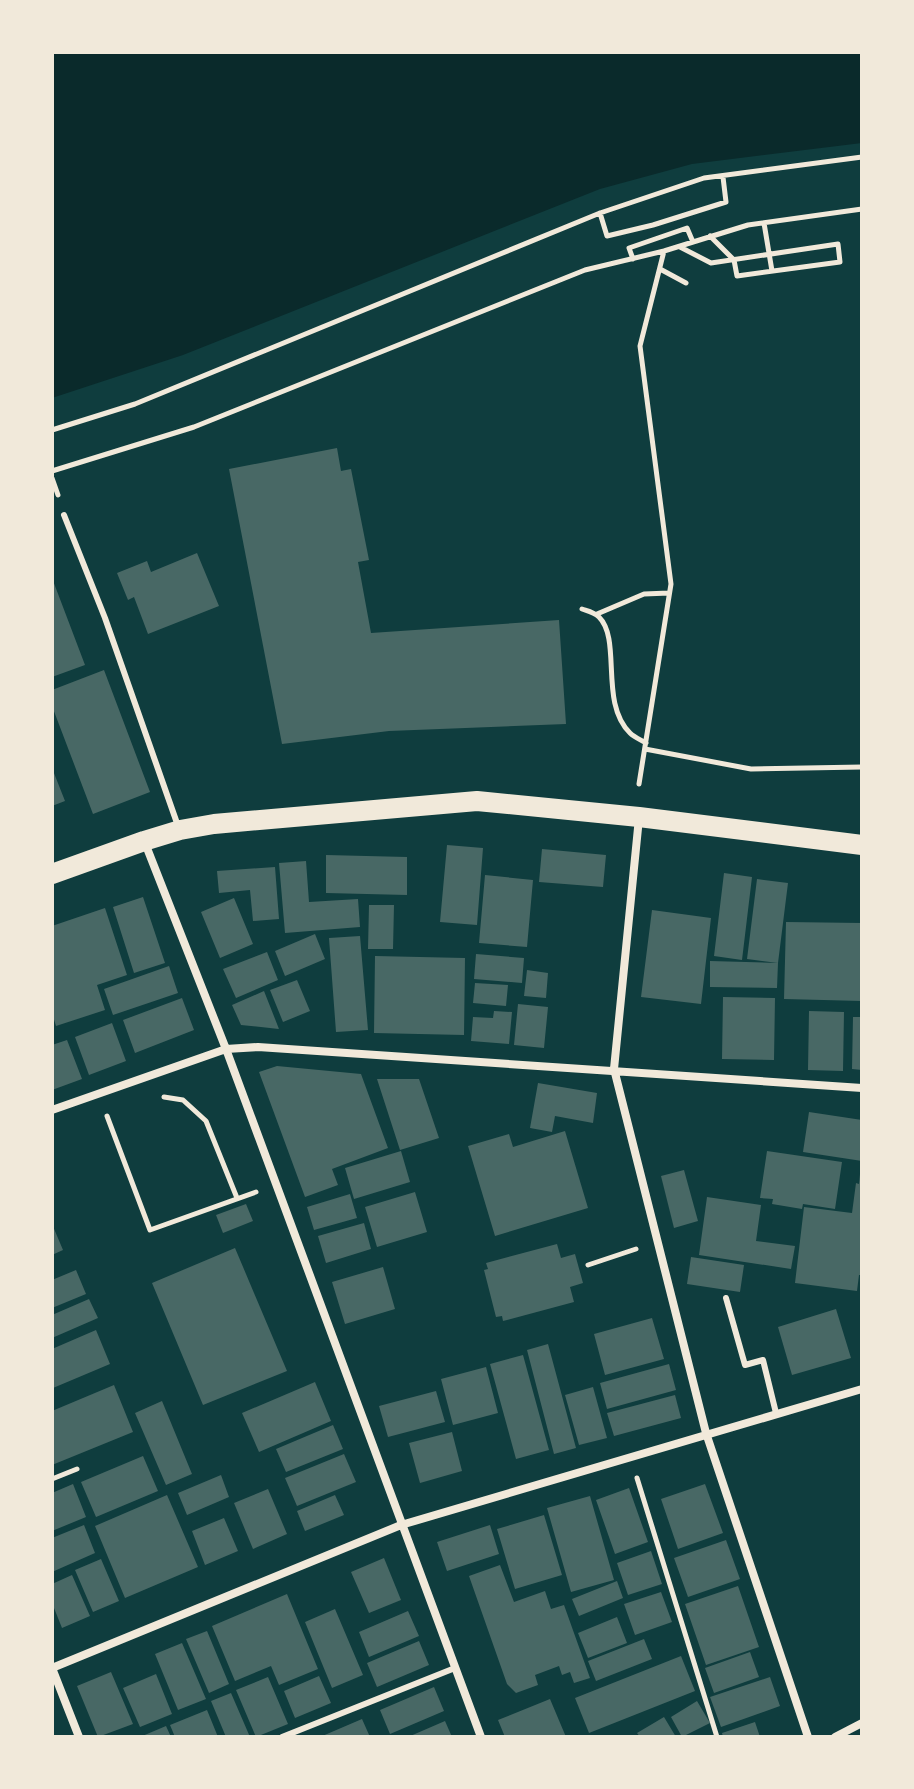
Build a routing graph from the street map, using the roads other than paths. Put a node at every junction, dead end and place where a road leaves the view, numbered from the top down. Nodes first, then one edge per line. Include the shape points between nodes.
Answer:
1 (64, 515) dead end
2 (639, 817) junction
3 (180, 830) junction
4 (144, 841) junction
5 (862, 845) edge
6 (52, 874) edge
7 (226, 1049) junction
8 (614, 1069) junction
9 (862, 1088) edge
10 (52, 1110) edge
11 (726, 1298) dead end
12 (862, 1389) edge
13 (776, 1413) junction
14 (706, 1433) junction
15 (401, 1525) junction
16 (455, 1668) junction
17 (862, 1723) edge
18 (79, 1737) edge
19 (282, 1737) edge
20 (481, 1737) edge
21 (808, 1737) edge
22 (835, 1737) edge

1 - 3 lane
2 - 3 main road via 477,801
2 - 5 main road
2 - 8 street
3 - 4 main road
4 - 6 main road
4 - 7 street
7 - 8 street
7 - 10 street
7 - 15 street
8 - 9 street
8 - 14 street
11 - 13 lane via 745,1365 763,1360
12 - 13 street
13 - 14 street
14 - 15 street
14 - 21 street
15 - 16 street
15 - 18 street via 52,1668
16 - 19 lane
16 - 20 street
17 - 22 street

